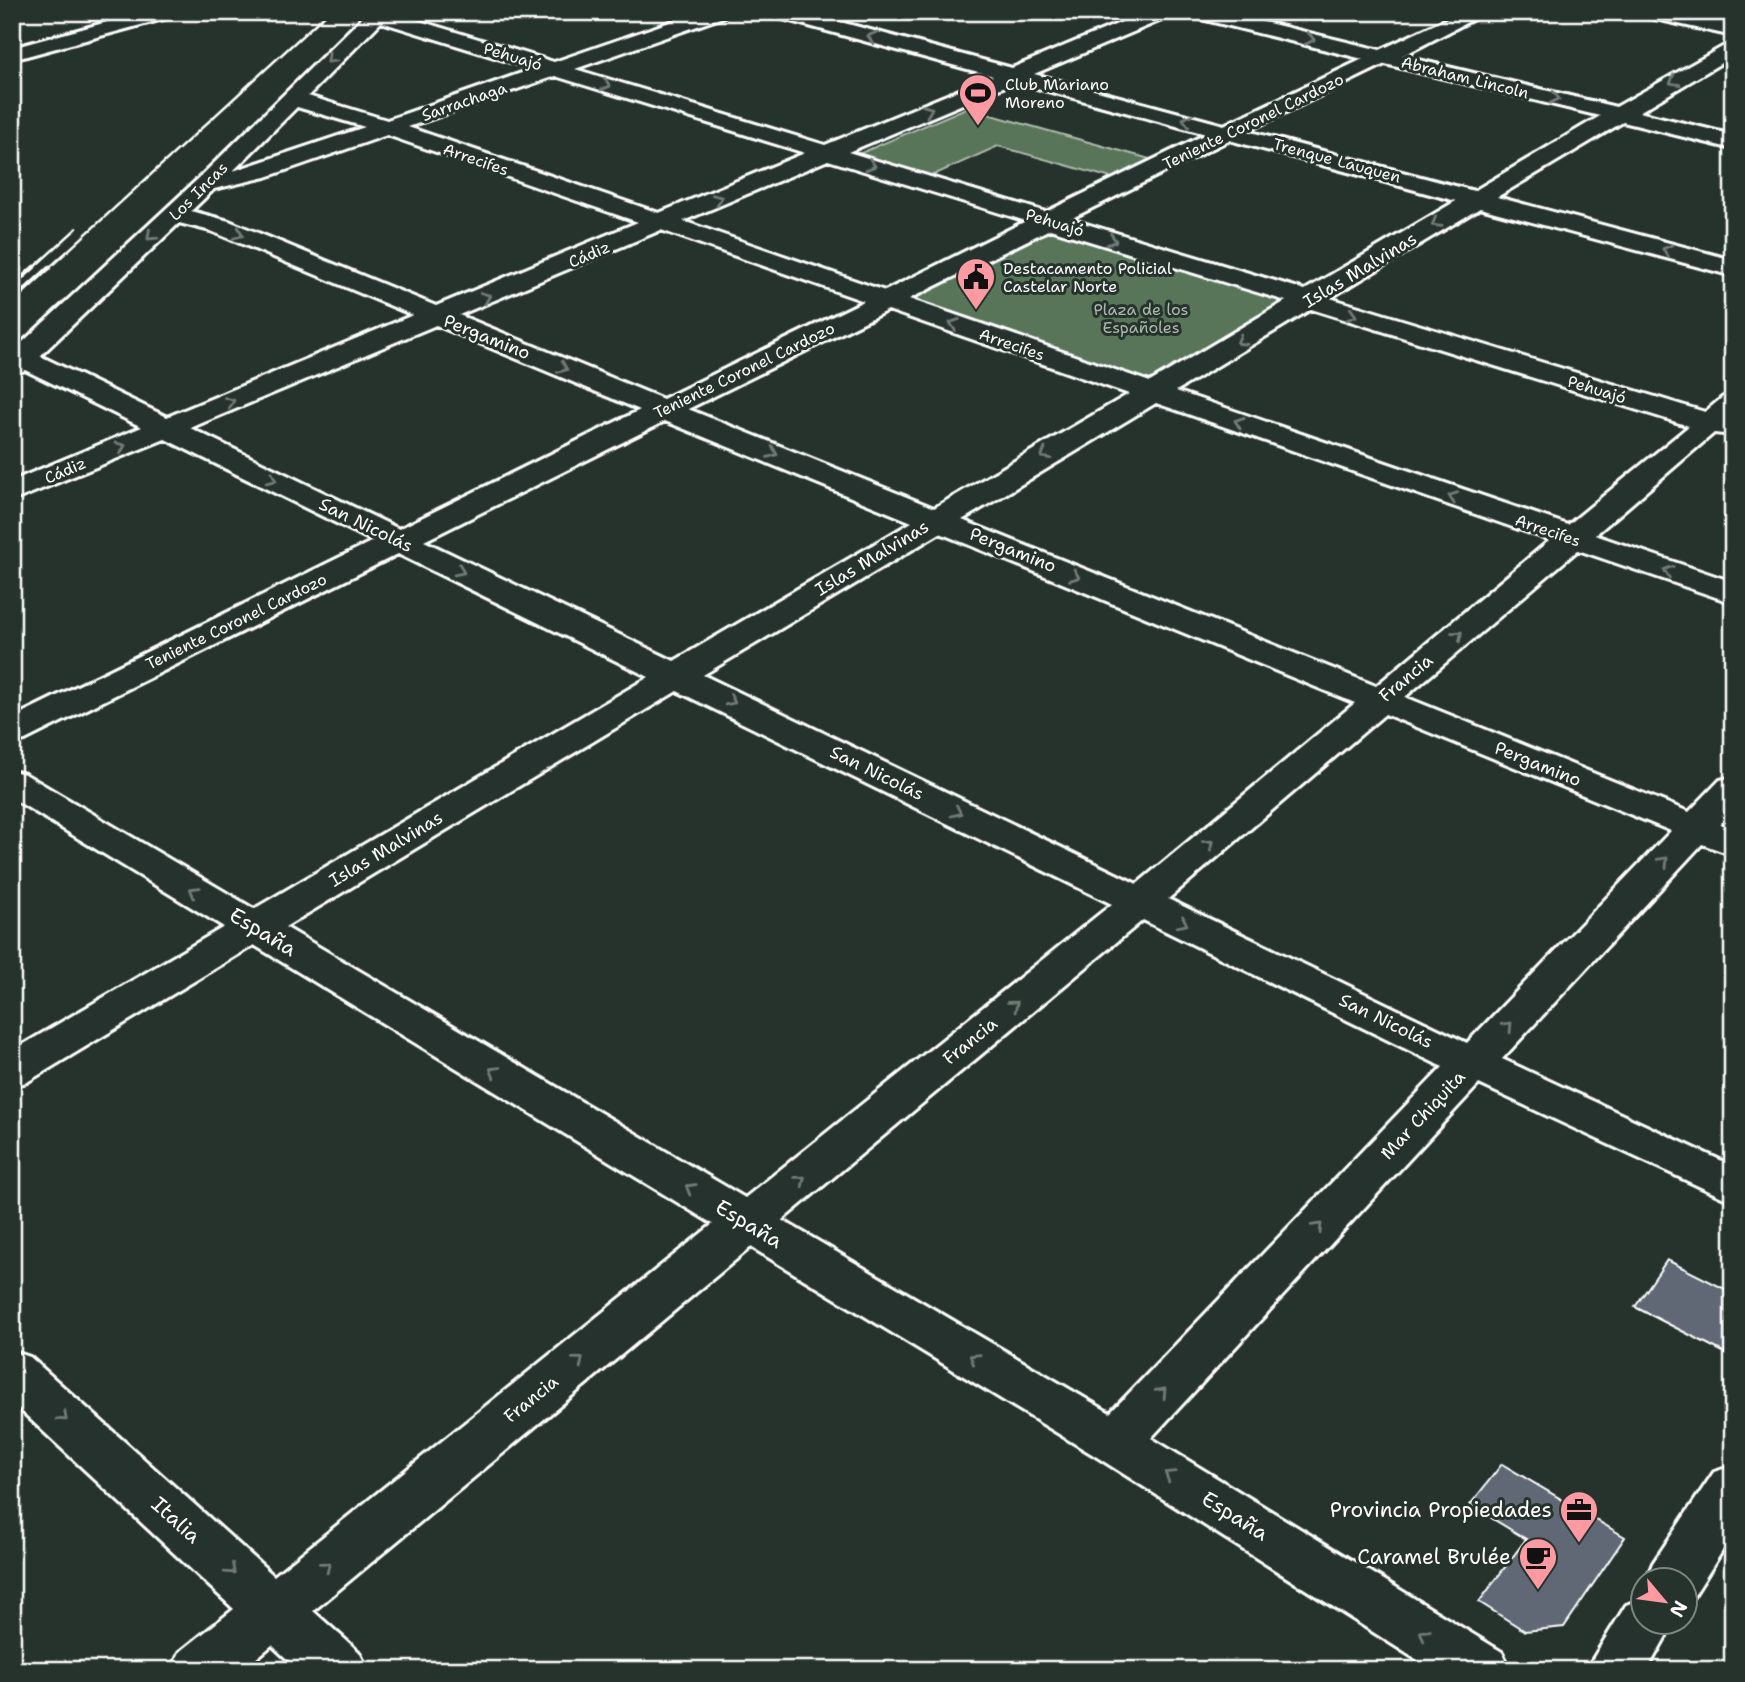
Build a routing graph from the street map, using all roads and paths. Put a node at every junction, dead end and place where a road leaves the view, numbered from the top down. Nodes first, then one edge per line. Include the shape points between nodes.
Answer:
1 (167, 12) edge
2 (719, 12) edge
3 (779, 12) edge
4 (1164, 12) edge
5 (1196, 12) edge
6 (1477, 12) edge
7 (1649, 12) edge
8 (378, 14) edge
9 (1733, 30) edge
10 (1733, 47) edge
11 (12, 54) edge
12 (1385, 57) junction
13 (556, 69) junction
14 (1014, 75) junction
15 (291, 99) junction
16 (1618, 114) junction
17 (386, 127) junction
18 (1229, 131) junction
19 (1733, 142) edge
20 (827, 152) junction
21 (206, 184) junction
22 (1478, 198) junction
23 (174, 214) junction
24 (1051, 220) junction
25 (661, 223) junction
26 (1733, 268) edge
27 (886, 300) junction
28 (1307, 302) junction
29 (439, 317) junction
30 (17, 362) edge
31 (1154, 392) junction
32 (664, 410) junction
33 (1725, 418) edge
34 (167, 428) junction
35 (12, 492) edge
36 (936, 519) junction
37 (1573, 539) junction
38 (398, 541) junction
39 (1733, 593) edge
40 (678, 675) junction
41 (1379, 700) junction
42 (12, 732) edge
43 (12, 782) edge
44 (1733, 788) edge
45 (1714, 835) edge
46 (1140, 902) junction
47 (255, 928) junction
48 (1472, 1063) junction
49 (12, 1071) edge
50 (1733, 1185) edge
51 (748, 1223) junction
52 (12, 1371) edge
53 (1115, 1442) junction
54 (1733, 1488) edge
55 (1682, 1566) edge
56 (273, 1609) junction
57 (1637, 1636) edge
58 (200, 1670) edge
59 (339, 1670) edge
60 (1482, 1670) edge
61 (1615, 1670) edge

1 - 11 street
2 - 13 street, Sarrachaga
14 -> 3 street, Trenque Lauquen
4 - 14 street, Cádiz
5 -> 12 street, Abraham Lincoln
6 - 12 street, Teniente Coronel Cardozo
7 - 9 street
8 - 13 street, Pehuajó
8 -> 15 street, Los Incas
10 -> 16 street, Islas Malvinas
12 -> 16 street, Abraham Lincoln
12 - 18 street, Teniente Coronel Cardozo
13 - 17 street, Sarrachaga
13 -> 20 street, Pehuajó
18 -> 14 street, Trenque Lauquen
20 -> 14 street, Cádiz
15 - 17 street, Arrecifes
15 - 21 street, Los Incas
16 - 19 street, Abraham Lincoln
16 - 22 street, Islas Malvinas
17 - 21 street, Sarrachaga via 258,172
17 - 25 street, Arrecifes
18 - 22 street, Trenque Lauquen
18 - 24 street, Teniente Coronel Cardozo
20 -> 24 street, Pehuajó
25 -> 20 street, Cádiz
21 - 23 street, Los Incas
26 -> 22 street, Trenque Lauquen
22 -> 28 street, Islas Malvinas
23 -> 29 street, Pergamino via 220,226
23 -> 30 street, Los Incas
24 - 27 street, Teniente Coronel Cardozo
24 -> 28 street, Pehuajó
25 - 27 street, Arrecifes
29 -> 25 street, Cádiz
31 -> 27 street, Arrecifes
27 - 32 street, Teniente Coronel Cardozo
28 -> 31 street, Islas Malvinas
28 -> 33 street, Pehuajó
29 -> 32 street, Pergamino
34 -> 29 street, Cádiz
30 - 34 street, San Nicolás
31 -> 36 street, Islas Malvinas
37 -> 31 street, Arrecifes
32 -> 36 street, Pergamino
32 - 38 street, Teniente Coronel Cardozo
33 - 37 street, Francia
35 -> 34 street, Cádiz
34 -> 38 street, San Nicolás
36 - 40 street, Islas Malvinas
36 -> 41 street, Pergamino
39 -> 37 street, Arrecifes
41 -> 37 street, Francia
38 -> 40 street, San Nicolás
38 - 42 street, Teniente Coronel Cardozo
40 -> 46 street, San Nicolás
40 - 47 street, Islas Malvinas
41 - 45 street, Pergamino
46 -> 41 street, Francia
47 -> 43 street, España
44 - 45 street, Mar Chiquita
48 -> 45 street, Mar Chiquita
46 -> 48 street, San Nicolás
51 -> 46 street, Francia
47 - 49 street, Islas Malvinas
51 -> 47 street, España
48 - 50 street, San Nicolás
53 -> 48 street, Mar Chiquita
53 -> 51 street, España
56 -> 51 street, Francia
52 -> 56 street, Italia
60 -> 53 street, España
54 - 55 street
56 - 58 street, Francia
56 - 59 street, Italia
57 - 61 street

